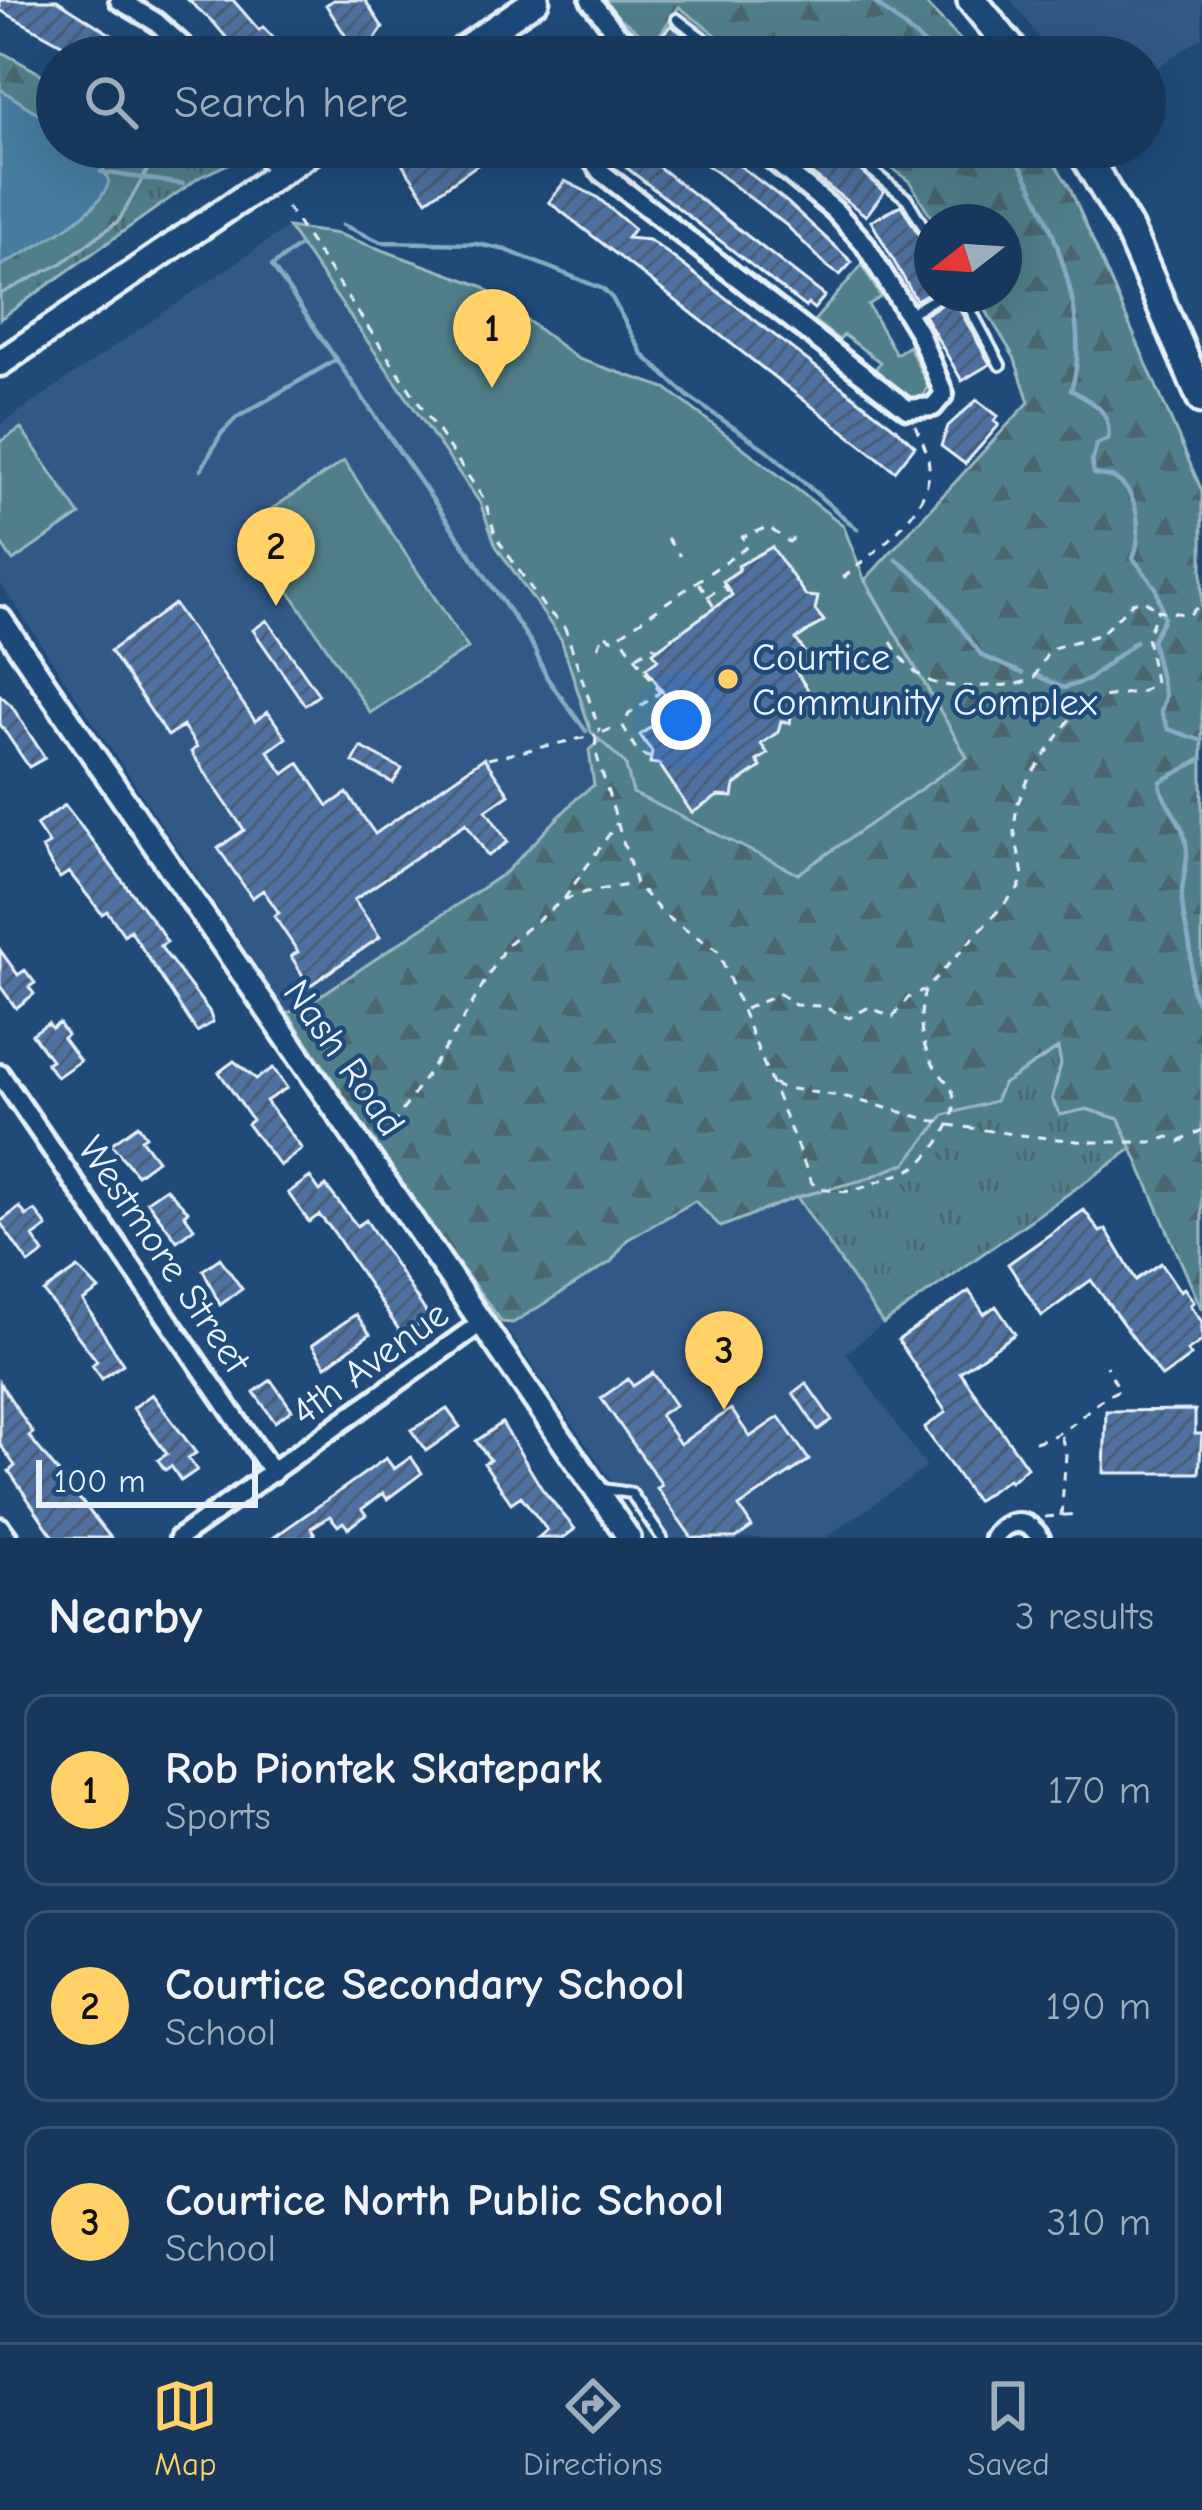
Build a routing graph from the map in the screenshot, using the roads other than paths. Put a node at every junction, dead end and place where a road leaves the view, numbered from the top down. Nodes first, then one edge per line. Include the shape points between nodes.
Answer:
1 (118, 0) edge
2 (536, 0) edge
3 (590, 0) edge
4 (972, 0) edge
5 (677, 19) dead end
6 (616, 33) junction
7 (172, 36) edge
8 (483, 36) edge
9 (612, 36) edge
10 (620, 36) edge
11 (700, 36) edge
12 (1001, 36) edge
13 (274, 168) edge
14 (287, 168) edge
15 (598, 168) edge
16 (783, 168) edge
17 (869, 168) edge
18 (1092, 168) edge
19 (278, 174) junction
20 (914, 210) edge
21 (914, 311) edge
22 (972, 312) edge
23 (908, 315) junction
24 (0, 363) edge
25 (1000, 365) dead end
26 (1202, 399) edge
27 (0, 620) edge
28 (0, 1074) edge
29 (481, 1323) junction
30 (273, 1473) junction
31 (594, 1488) junction
32 (0, 1527) edge
33 (8, 1538) edge
34 (179, 1538) edge
35 (629, 1538) edge
36 (662, 1538) edge
37 (994, 1538) edge
38 (1040, 1538) edge

1 - 7 street
2 - 8 main road
3 - 6 street
4 - 12 main road
5 - 11 lane
6 - 9 street
6 - 10 street
13 - 19 street
14 - 19 main road
15 - 23 street via 910,411 933,407 944,394
16 - 23 street via 864,243
17 - 20 lane
18 - 26 main road via 1128,228
19 - 24 main road
21 - 23 lane
22 - 25 lane
27 - 29 street, Nash Road
28 - 30 street, Westmore Street
29 - 30 street, 4th Avenue
29 - 31 street, Nash Road
30 - 34 street, 4th Avenue
31 - 35 street, Nash Road
31 - 36 lane via 631,1493
32 - 33 street
37 - 38 street via 1015,1522

